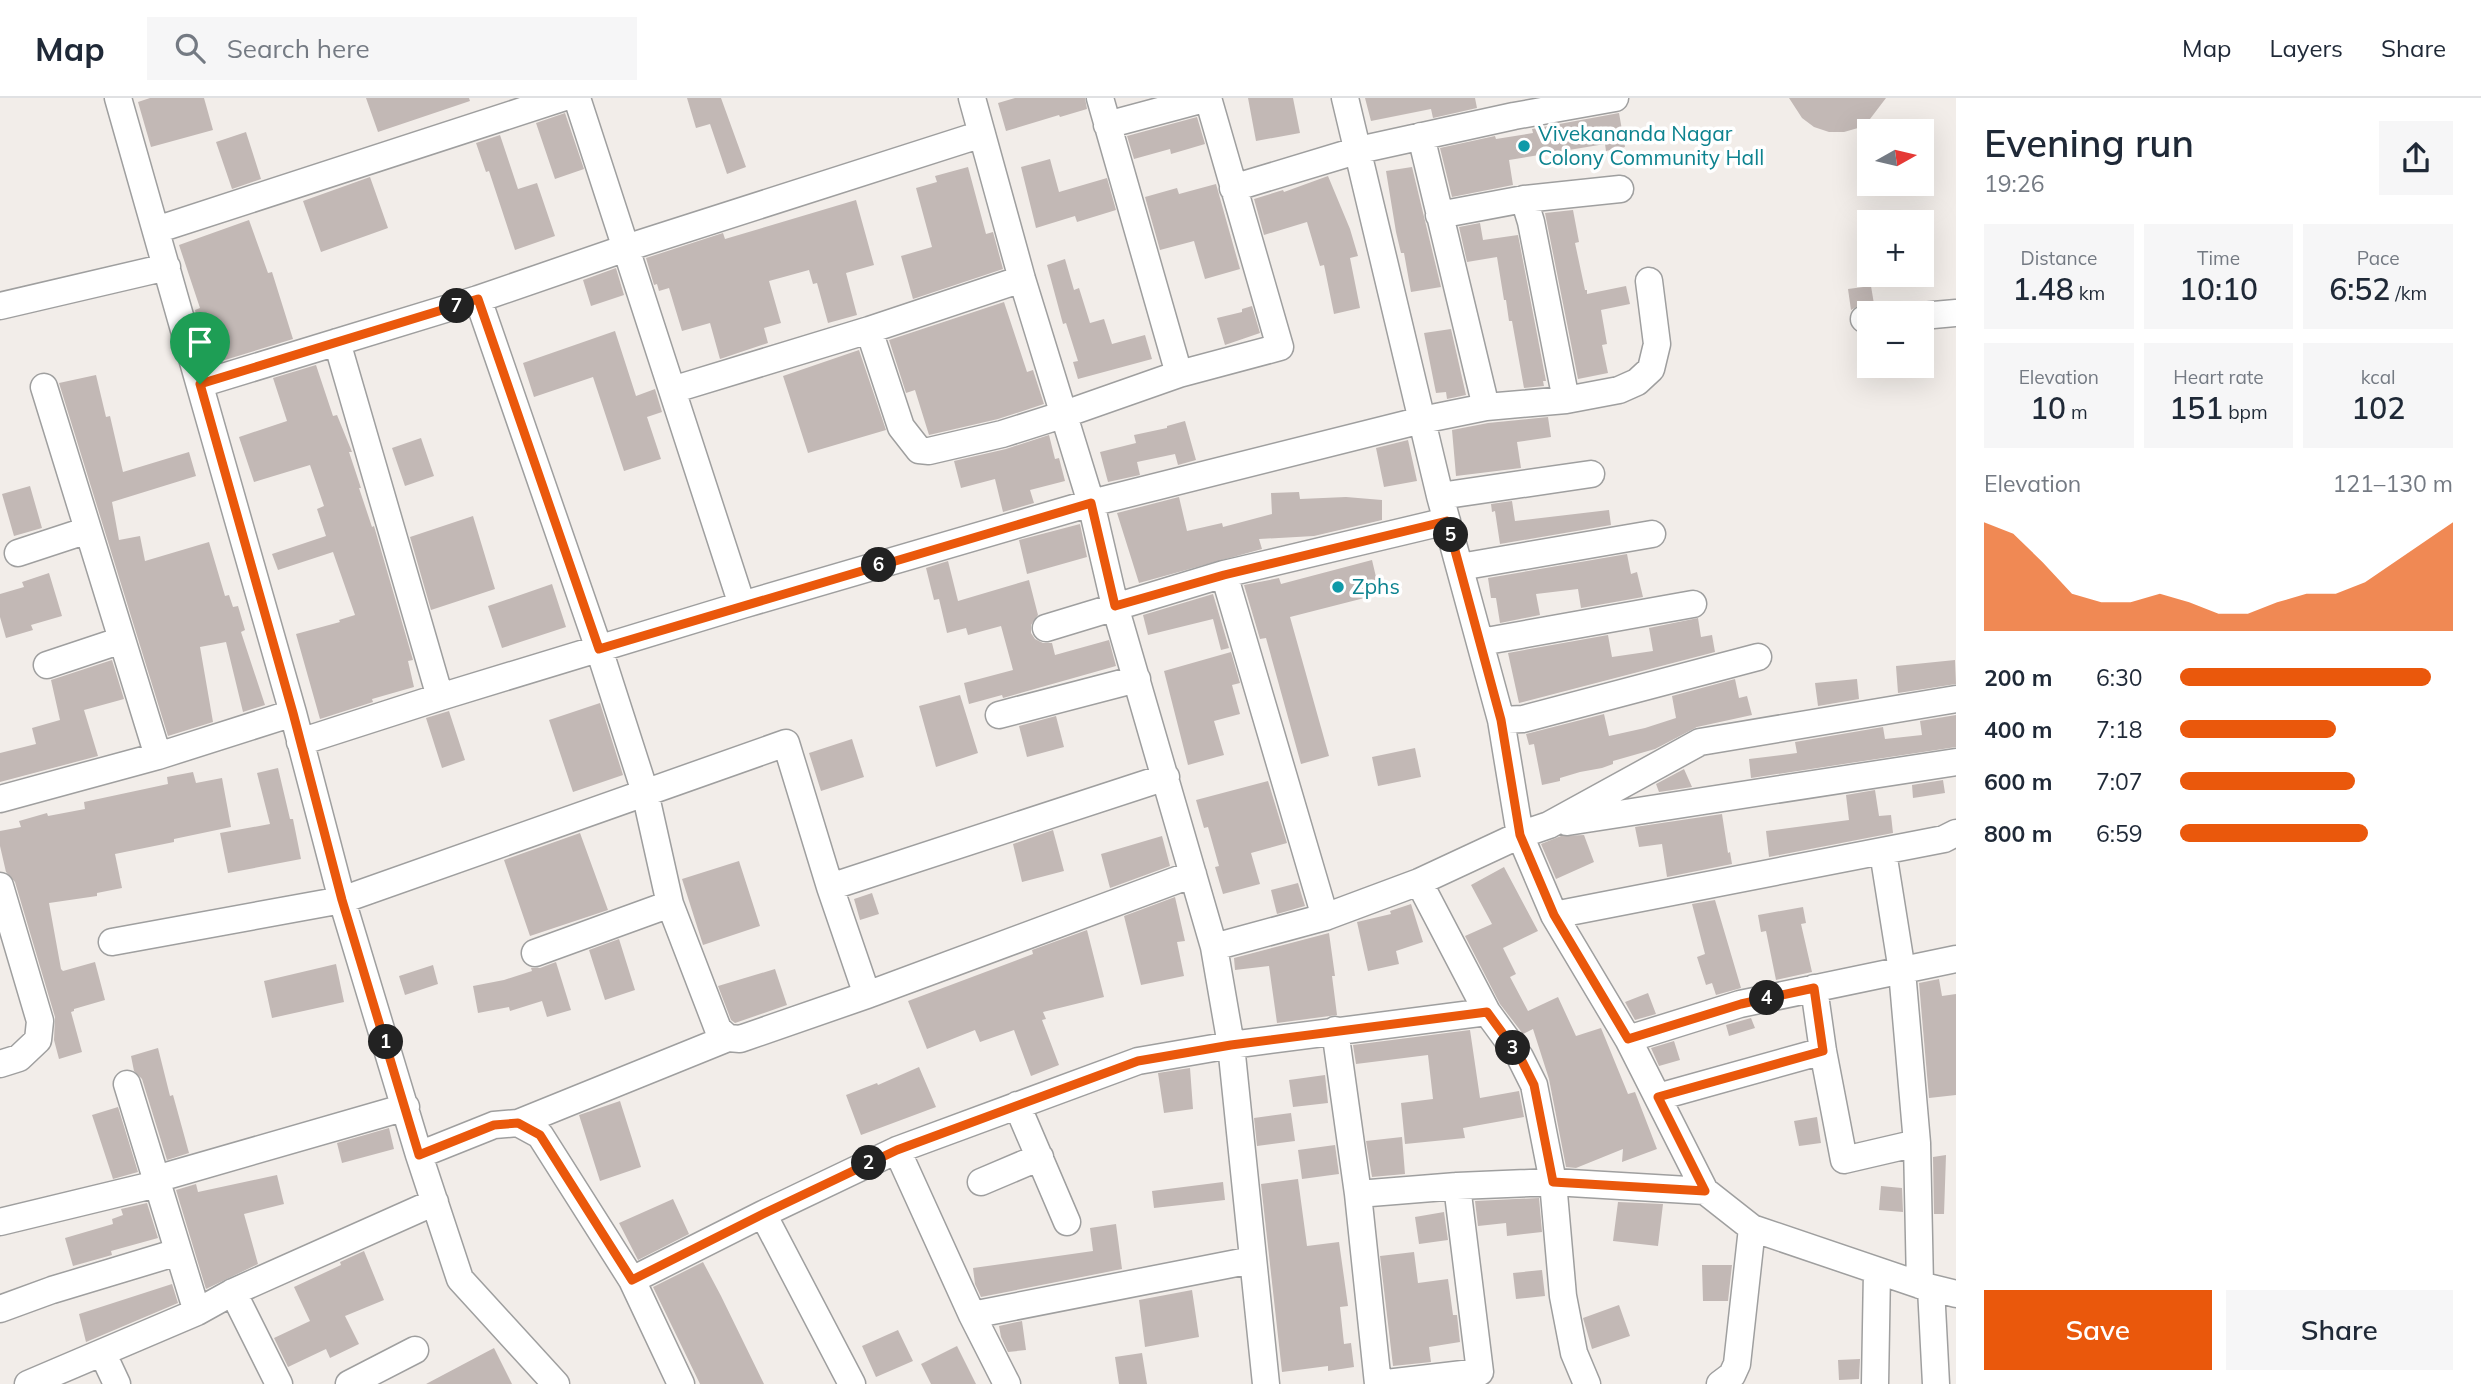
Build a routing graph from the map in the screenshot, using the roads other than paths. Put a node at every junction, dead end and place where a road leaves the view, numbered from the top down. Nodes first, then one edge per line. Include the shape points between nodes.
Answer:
1 (118, 98) edge
2 (562, 98) edge
3 (577, 98) edge
4 (972, 98) edge
5 (1100, 98) edge
6 (1208, 98) edge
7 (1345, 98) edge
8 (1615, 98) edge
9 (1511, 107) edge
10 (1107, 125) junction
11 (982, 134) junction
12 (1420, 136) junction
13 (1359, 150) junction
14 (1233, 188) junction
15 (1619, 189) dead end
16 (1524, 199) junction
17 (1439, 215) junction
18 (156, 230) junction
19 (626, 248) junction
20 (167, 267) junction
21 (1022, 279) junction
22 (1649, 281) dead end
23 (478, 299) junction
24 (0, 306) edge
25 (1956, 313) edge
26 (1934, 315) edge
27 (869, 330) junction
28 (337, 342) junction
29 (1179, 374) junction
30 (200, 384) junction
31 (44, 387) dead end
32 (672, 390) junction
33 (1566, 400) junction
34 (1486, 407) junction
35 (1065, 414) junction
36 (1422, 420) junction
37 (1591, 474) dead end
38 (1091, 503) junction
39 (1444, 508) junction
40 (88, 530) junction
41 (1652, 534) dead end
42 (18, 554) dead end
43 (1460, 567) junction
44 (1224, 575) junction
45 (1693, 604) dead end
46 (742, 605) junction
47 (1115, 606) junction
48 (1046, 628) dead end
49 (122, 640) junction
50 (1481, 642) junction
51 (599, 649) junction
52 (1758, 657) dead end
53 (47, 665) dead end
54 (1137, 679) junction
55 (440, 697) junction
56 (1956, 699) edge
57 (293, 713) junction
58 (999, 715) dead end
59 (1501, 720) junction
60 (300, 742) junction
61 (158, 756) junction
62 (1956, 762) edge
63 (1166, 777) junction
64 (645, 792) junction
65 (0, 799) edge
66 (1549, 825) junction
67 (1956, 833) edge
68 (1520, 835) junction
69 (1883, 852) junction
70 (1193, 874) junction
71 (1419, 882) junction
72 (0, 886) edge
73 (830, 887) junction
74 (342, 900) junction
75 (670, 904) junction
76 (1554, 915) junction
77 (1325, 917) junction
78 (112, 942) dead end
79 (1214, 947) junction
80 (535, 953) dead end
81 (1956, 959) edge
82 (1902, 971) junction
83 (1814, 988) junction
84 (867, 995) junction
85 (1487, 1012) junction
86 (1335, 1030) junction
87 (728, 1038) junction
88 (1628, 1039) junction
89 (1231, 1045) junction
90 (1823, 1051) junction
91 (0, 1064) edge
92 (127, 1084) dead end
93 (1658, 1097) junction
94 (1017, 1105) junction
95 (406, 1107) junction
96 (518, 1123) junction
97 (1917, 1143) junction
98 (897, 1150) junction
99 (419, 1155) junction
100 (1040, 1157) junction
101 (156, 1182) junction
102 (981, 1182) dead end
103 (1553, 1182) junction
104 (1457, 1186) junction
105 (1705, 1191) junction
106 (1358, 1194) junction
107 (435, 1202) junction
108 (763, 1214) junction
109 (0, 1222) edge
110 (1067, 1222) dead end
111 (1752, 1228) junction
112 (178, 1252) junction
113 (1252, 1260) junction
114 (1877, 1270) junction
115 (632, 1280) junction
116 (1936, 1289) edge
117 (233, 1292) junction
118 (0, 1309) edge
119 (197, 1312) junction
120 (972, 1315) junction
121 (415, 1350) dead end
122 (103, 1354) junction
123 (28, 1384) edge
124 (117, 1384) edge
125 (279, 1384) edge
126 (349, 1384) edge
127 (556, 1384) edge
128 (681, 1384) edge
129 (852, 1384) edge
130 (1007, 1384) edge
131 (1266, 1384) edge
132 (1378, 1384) edge
133 (1587, 1384) edge
134 (1720, 1384) edge
135 (1875, 1384) edge
136 (1936, 1384) edge

1 - 18 street
2 - 18 street
3 - 19 street
4 - 11 street
5 - 10 street
6 - 10 street
6 - 14 street
7 - 13 street
8 - 9 street
9 - 12 street
10 - 29 street
11 - 19 street
11 - 21 street
12 - 13 street
12 - 17 street
13 - 14 street
13 - 36 street
14 - 29 street via 1280,347
15 - 16 street
16 - 17 street
16 - 33 street
17 - 34 street
18 - 20 street
19 - 23 street
19 - 32 street
20 - 24 street
20 - 30 street
21 - 27 street
21 - 35 street
22 - 33 street via 1657,344 1651,369 1619,390
23 - 28 street
23 - 51 street
25 - 26 street
27 - 32 street
27 - 35 street via 901,427 919,450 939,450
28 - 30 street
28 - 55 street
29 - 35 street
30 - 57 street
31 - 40 street
32 - 46 street
33 - 34 street
34 - 36 street
35 - 38 street
36 - 38 street
36 - 39 street
37 - 39 street
38 - 46 street
38 - 47 street
39 - 43 street
39 - 44 street
40 - 42 street
40 - 49 street
41 - 43 street
43 - 50 street
44 - 47 street
44 - 77 street
45 - 50 street
46 - 51 street
47 - 48 street
47 - 54 street
49 - 53 street
49 - 61 street
50 - 59 street
51 - 55 street
51 - 64 street
52 - 59 street via 1523,719
54 - 58 street
54 - 63 street
55 - 60 street
56 - 66 street via 1700,742
57 - 60 street
57 - 61 street
59 - 68 street
60 - 74 street
61 - 65 street
62 - 66 street
63 - 70 street
63 - 73 street
64 - 73 street via 786,743
64 - 74 street
64 - 75 street
66 - 68 street
67 - 69 street
68 - 71 street
68 - 76 street
69 - 76 street
69 - 82 street
70 - 79 street
70 - 84 street
71 - 77 street
71 - 85 street
72 - 91 street via 40,1021 38,1040 19,1058
73 - 84 street
74 - 78 street
74 - 95 street
75 - 80 street
75 - 87 street via 718,1028
76 - 88 street
77 - 79 street
79 - 89 street
81 - 82 street
82 - 83 street
82 - 97 street
83 - 88 street via 1741,1004
83 - 90 street
84 - 87 street via 740,1039
85 - 86 street
85 - 103 street via 1534,1085
86 - 89 street
86 - 106 street
87 - 96 street
88 - 93 street
89 - 94 street via 1138,1061
89 - 113 street
90 - 93 street
90 - 97 street via 1844,1160
92 - 101 street
93 - 105 street
94 - 98 street
94 - 100 street
95 - 99 street
95 - 101 street
96 - 99 street via 494,1125
96 - 115 street via 540,1135
97 - 116 street via 1920,1196
98 - 108 street
98 - 120 street
99 - 107 street
100 - 102 street
100 - 110 street
101 - 109 street
101 - 112 street
103 - 104 street
103 - 105 street
103 - 133 street via 1563,1296 1574,1353
104 - 106 street
104 - 132 street via 1480,1372
105 - 111 street
106 - 132 street
107 - 117 street
107 - 127 street via 460,1279
108 - 115 street
108 - 129 street
111 - 114 street
111 - 134 street via 1737,1364
112 - 118 street
112 - 119 street
113 - 120 street
113 - 131 street
114 - 116 street
114 - 135 street
115 - 128 street
116 - 136 street
117 - 119 street
117 - 125 street
119 - 122 street
120 - 130 street
121 - 126 street
122 - 123 street
122 - 124 street

